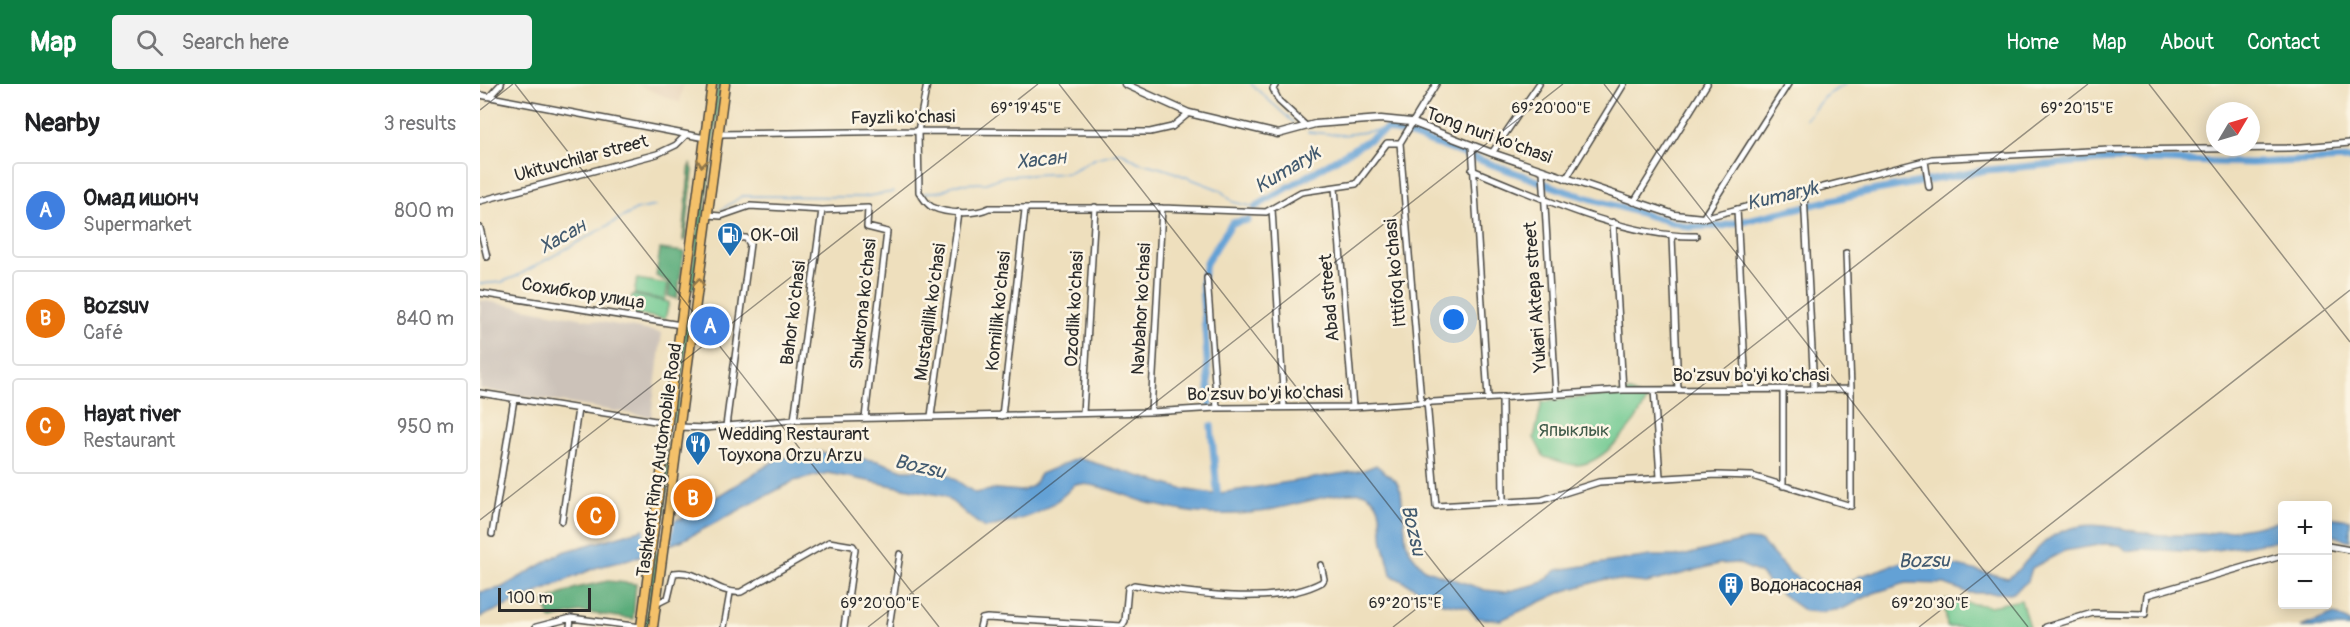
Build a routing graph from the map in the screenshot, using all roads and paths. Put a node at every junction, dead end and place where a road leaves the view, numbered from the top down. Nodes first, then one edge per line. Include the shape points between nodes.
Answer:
1 (501, 84) edge
2 (712, 84) edge
3 (725, 84) edge
4 (927, 84) edge
5 (1125, 84) edge
6 (1276, 84) edge
7 (1436, 84) edge
8 (1539, 84) edge
9 (1624, 84) edge
10 (1707, 84) edge
11 (1788, 84) edge
12 (480, 94) edge
13 (490, 96) junction
14 (1189, 113) junction
15 (1410, 125) junction
16 (1306, 126) junction
17 (918, 130) junction
18 (719, 134) junction
19 (686, 135) junction
20 (705, 138) junction
21 (1402, 140) junction
22 (2350, 143) edge
23 (1472, 146) junction
24 (1492, 153) junction
25 (1925, 164) junction
26 (1472, 168) junction
27 (1543, 171) junction
28 (1566, 179) junction
29 (1929, 187) dead end
30 (1335, 188) junction
31 (1804, 196) junction
32 (1543, 197) junction
33 (480, 201) edge
34 (1634, 202) junction
35 (1095, 207) junction
36 (1162, 208) junction
37 (1272, 209) junction
38 (822, 210) junction
39 (1025, 210) junction
40 (959, 212) junction
41 (1737, 212) junction
42 (708, 215) junction
43 (1703, 218) junction
44 (1613, 222) junction
45 (480, 228) edge
46 (1696, 236) dead end
47 (731, 237) dead end
48 (1672, 237) junction
49 (1846, 253) dead end
50 (487, 257) dead end
51 (1208, 278) dead end
52 (480, 293) edge
53 (683, 305) junction
54 (696, 306) junction
55 (681, 325) junction
56 (1746, 389) junction
57 (1783, 389) junction
58 (1814, 389) junction
59 (1851, 389) junction
60 (1623, 390) junction
61 (1654, 390) junction
62 (1678, 390) junction
63 (480, 393) edge
64 (1556, 396) junction
65 (1502, 397) junction
66 (1488, 398) junction
67 (514, 399) junction
68 (1424, 401) junction
69 (1284, 407) junction
70 (1353, 407) junction
71 (1217, 408) junction
72 (578, 409) junction
73 (1151, 412) junction
74 (1083, 413) junction
75 (1002, 416) junction
76 (932, 417) junction
77 (865, 418) junction
78 (794, 420) junction
79 (668, 423) junction
80 (726, 426) junction
81 (680, 427) junction
82 (1660, 477) junction
83 (1783, 486) junction
84 (1503, 502) junction
85 (562, 521) dead end
86 (492, 534) dead end
87 (2332, 547) edge
88 (2350, 550) edge
89 (900, 554) dead end
90 (2278, 557) edge
91 (1321, 565) dead end
92 (730, 593) junction
93 (656, 604) junction
94 (571, 618) junction
95 (536, 627) edge
96 (570, 627) edge
97 (641, 627) edge
98 (653, 627) edge
99 (724, 627) edge
100 (844, 627) edge
101 (889, 627) edge
102 (980, 627) edge
103 (2046, 627) edge

1 - 13 street
2 - 20 highway, Tashkent Ring Automobile Road
3 - 18 highway, Tashkent Ring Automobile Road
4 - 17 street
5 - 14 street, Tong nuri ko'chasi
6 - 16 street via 1273,89 1279,101
7 - 15 street
8 - 24 street
9 - 28 street
10 - 34 street
11 - 43 street
12 - 13 street
13 - 19 street
14 - 16 street, Tong nuri ko'chasi via 1278,134
14 - 17 street, Fayzli ko'chasi via 1172,128 1150,132
15 - 16 street, Tong nuri ko'chasi via 1382,119
15 - 21 street
15 - 23 street, Tong nuri ko'chasi
17 - 18 street, Fayzli ko'chasi
17 - 40 street via 920,192 933,207
18 - 42 highway, Tashkent Ring Automobile Road
19 - 20 street
19 - 33 street, Ukituvchilar street via 657,154
20 -> 53 highway, Tashkent Ring Automobile Road
21 - 30 street via 1388,142 1356,184
21 - 68 street, Ittifoq ko'chasi
22 - 25 street via 2290,148 2109,150
23 - 24 street, Tong nuri ko'chasi
23 - 26 street
24 - 27 street, Tong nuri ko'chasi
25 - 29 street
25 - 31 street
26 - 32 street
26 - 66 street
27 - 28 street, Tong nuri ko'chasi
27 - 32 street, Yukari Aktepa street
28 - 34 street, Tong nuri ko'chasi
30 - 37 street via 1301,192
30 - 70 street, Abad street
31 - 41 street
31 - 58 street
32 - 44 street
32 - 64 street, Yukari Aktepa street
34 - 43 street, Tong nuri ko'chasi via 1675,215
35 - 36 street
35 - 39 street
35 - 74 street, Ozodlik ko'chasi
36 - 37 street via 1266,212
36 - 73 street, Navbahor ko'chasi
37 - 69 street
38 - 42 street via 750,206 721,216
38 - 77 street, Shukrona ko'chasi via 868,208 867,227 887,232
38 - 78 street, Bahor ko'chasi
39 - 40 street via 989,208 982,212
39 - 75 street, Komillik ko'chasi
40 - 76 street, Mustaqillik ko'chasi
41 - 43 street
41 - 56 street
54 -> 42 highway, Tashkent Ring Automobile Road
44 - 48 street
44 - 60 street
45 - 50 street
46 - 48 street
47 - 80 street via 746,238 750,244
48 - 62 street
49 - 59 street
51 - 71 street
52 - 55 street, Сохибкор улица
53 - 54 highway
53 - 55 highway, Tashkent Ring Automobile Road
54 - 81 highway, Tashkent Ring Automobile Road
55 - 79 highway, Tashkent Ring Automobile Road
56 - 57 street, Bo'zsuv bo'yi ko'chasi
56 - 62 street, Bo'zsuv bo'yi ko'chasi
57 - 58 street, Bo'zsuv bo'yi ko'chasi
57 - 83 street
58 - 59 street, Bo'zsuv bo'yi ko'chasi
59 - 83 street via 1851,506
60 - 61 street, Bo'zsuv bo'yi ko'chasi
60 - 64 street, Bo'zsuv bo'yi ko'chasi
61 - 62 street, Bo'zsuv bo'yi ko'chasi
61 - 82 street
63 - 67 street
64 - 65 street, Bo'zsuv bo'yi ko'chasi
65 - 66 street, Bo'zsuv bo'yi ko'chasi
65 - 84 street
66 - 68 street, Bo'zsuv bo'yi ko'chasi
67 - 72 street
67 - 86 street
68 - 70 street, Bo'zsuv bo'yi ko'chasi
68 - 84 street, Ittifoq ko'chasi via 1436,506
69 - 70 street, Bo'zsuv bo'yi ko'chasi
69 - 71 street, Bo'zsuv bo'yi ko'chasi
71 - 73 street, Bo'zsuv bo'yi ko'chasi
72 - 79 street
72 - 85 street
73 - 74 street, Bo'zsuv bo'yi ko'chasi
74 - 75 street, Bo'zsuv bo'yi ko'chasi
75 - 76 street, Bo'zsuv bo'yi ko'chasi
76 - 77 street, Bo'zsuv bo'yi ko'chasi
77 - 78 street, Bo'zsuv bo'yi ko'chasi
78 - 80 street, Bo'zsuv bo'yi ko'chasi
79 - 97 highway, Tashkent Ring Automobile Road
80 - 81 street, Bo'zsuv bo'yi ko'chasi
81 - 93 highway, Tashkent Ring Automobile Road
82 - 83 street via 1752,476
82 - 84 street via 1599,482 1542,500
87 - 88 street
89 - 101 street
90 - 103 street via 2147,595 2145,614 2093,613
91 - 102 street via 1322,582 1267,595 1212,595 1134,585 1128,588 1122,626 987,618 982,619
92 - 93 street via 684,571 674,573 668,598
92 - 99 street
92 - 100 street via 746,591 829,542 852,546 855,549
93 - 98 highway, Tashkent Ring Automobile Road
94 - 95 street
94 - 96 street
94 - 97 street

